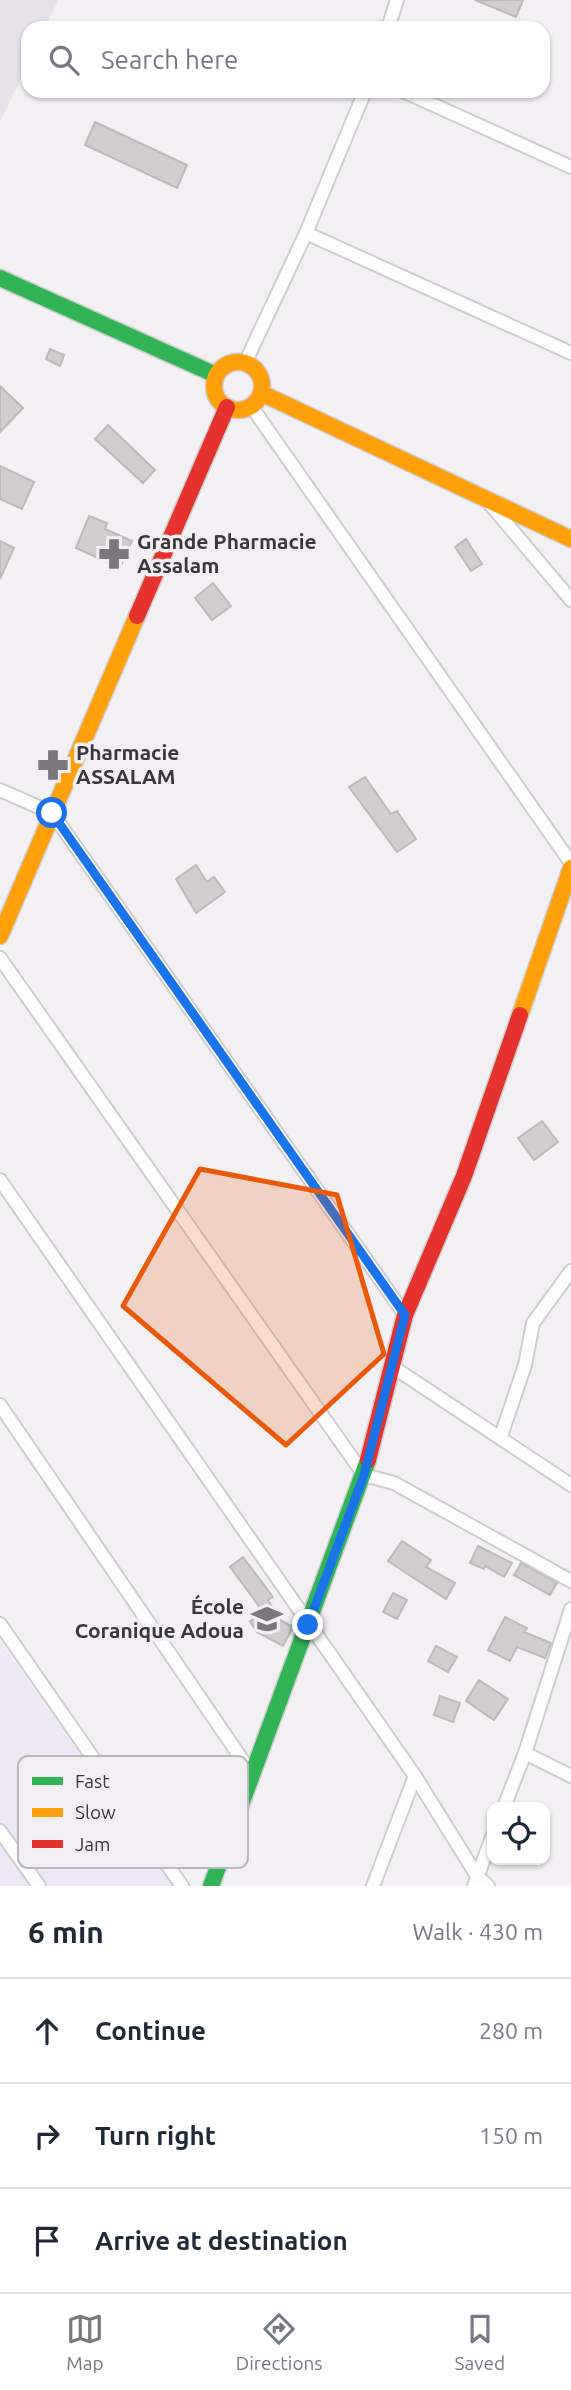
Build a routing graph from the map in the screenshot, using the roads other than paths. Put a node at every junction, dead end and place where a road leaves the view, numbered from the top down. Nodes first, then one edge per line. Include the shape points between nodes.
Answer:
1 (397, 0) edge
2 (390, 21) edge
3 (362, 98) edge
4 (418, 98) edge
5 (571, 167) edge
6 (306, 233) junction
7 (0, 278) edge
8 (571, 354) edge
9 (245, 363) junction
10 (216, 375) junction
11 (256, 400) junction
12 (227, 407) junction
13 (490, 503) junction
14 (571, 539) edge
15 (571, 600) edge
16 (0, 790) edge
17 (52, 813) junction
18 (571, 865) edge
19 (0, 936) edge
20 (0, 958) edge
21 (0, 1180) edge
22 (571, 1271) edge
23 (405, 1315) junction
24 (393, 1367) junction
25 (0, 1405) edge
26 (501, 1436) junction
27 (364, 1475) junction
28 (571, 1485) edge
29 (571, 1581) edge
30 (571, 1609) edge
31 (0, 1624) edge
32 (308, 1625) junction
33 (525, 1753) junction
34 (92, 1756) edge
35 (240, 1756) edge
36 (248, 1768) edge
37 (252, 1774) junction
38 (415, 1776) junction
39 (571, 1776) edge
40 (248, 1785) edge
41 (506, 1802) edge
42 (0, 1831) edge
43 (487, 1851) edge
44 (18, 1856) edge
45 (26, 1868) edge
46 (169, 1868) edge
47 (218, 1868) edge
48 (476, 1881) edge
49 (39, 1886) edge
50 (182, 1886) edge
51 (211, 1886) edge
52 (373, 1886) edge
53 (488, 1886) edge

1 - 2 street
3 - 6 street
4 - 5 street
6 - 8 street
6 - 9 street
7 - 10 street
9 - 10 street via 232,362
9 - 11 street via 258,372
10 - 12 street via 216,396
11 - 12 street via 239,410
11 - 13 street
11 - 18 street
12 - 17 street
13 - 14 street
13 - 15 street
16 - 17 street
17 - 19 street
17 - 23 street
18 - 23 street via 464,1176
20 - 27 street
21 - 32 street
22 - 26 street via 530,1331 525,1366
23 - 24 street
24 - 26 street
24 - 27 street
25 - 35 street
26 - 28 street
27 - 29 street via 394,1483
27 - 32 street
30 - 33 street
31 - 34 street
32 - 37 street
32 - 38 street
33 - 39 street
33 - 41 street
36 - 37 street
37 - 40 street
38 - 48 street
38 - 52 street
42 - 44 street
43 - 48 street
45 - 49 street
46 - 50 street
47 - 51 street
48 - 53 street

